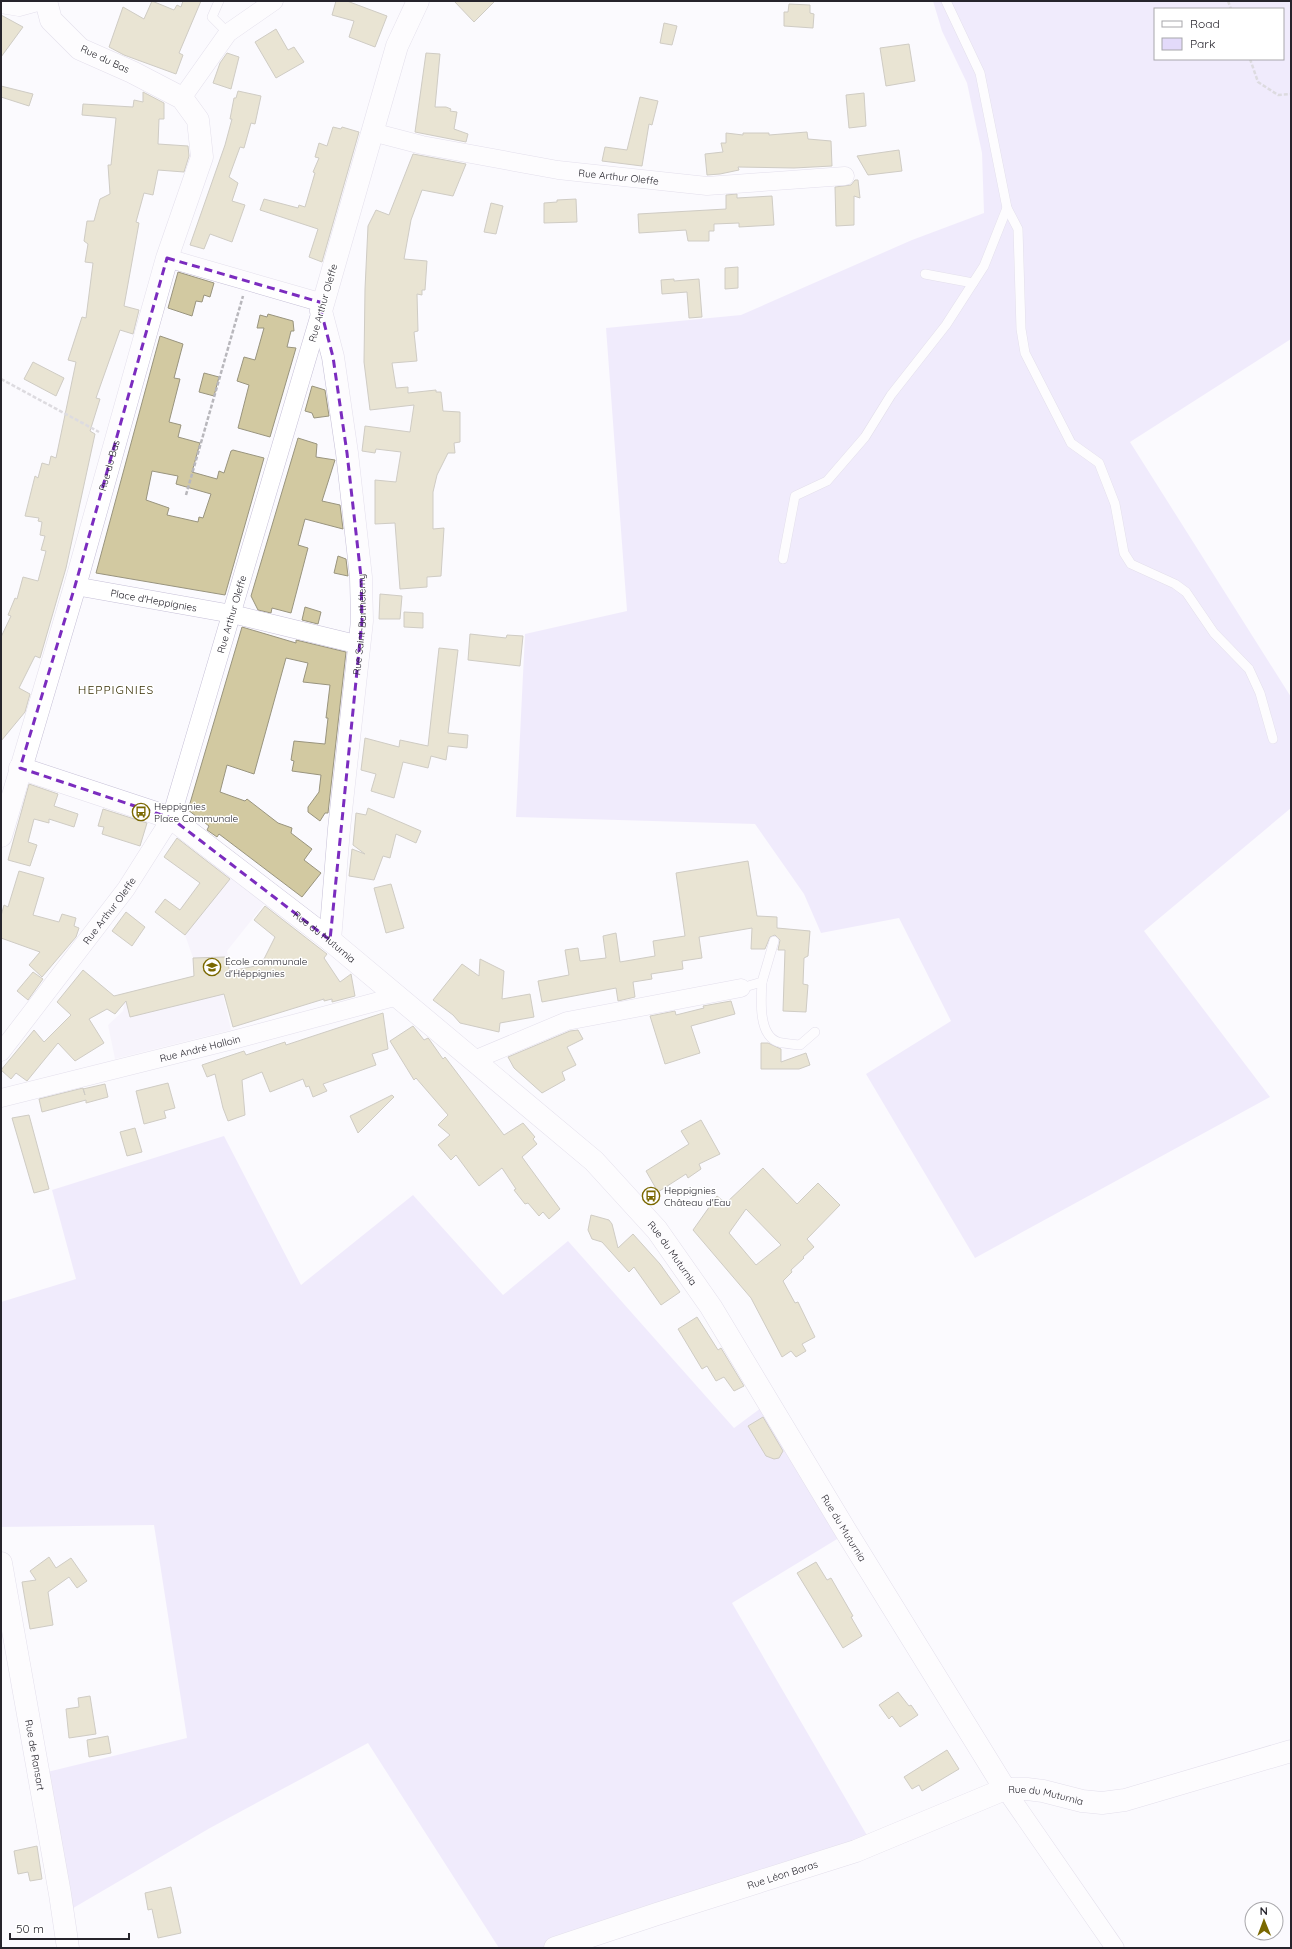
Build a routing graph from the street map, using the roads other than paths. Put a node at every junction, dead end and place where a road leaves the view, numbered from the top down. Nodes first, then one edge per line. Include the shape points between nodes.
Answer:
1 (41, 1) edge
2 (46, 1) edge
3 (219, 1) edge
4 (274, 1) edge
5 (418, 1) edge
6 (946, 1) edge
7 (1, 4) edge
8 (228, 33) junction
9 (182, 98) junction
10 (372, 132) junction
11 (845, 176) dead end
12 (1007, 208) junction
13 (167, 258) junction
14 (925, 274) dead end
15 (973, 283) junction
16 (322, 307) junction
17 (783, 559) dead end
18 (75, 586) junction
19 (232, 614) junction
20 (360, 645) junction
21 (1274, 739) dead end
22 (20, 768) junction
23 (171, 818) junction
24 (1, 836) edge
25 (330, 940) junction
26 (774, 941) dead end
27 (762, 982) junction
28 (741, 988) joint
29 (398, 996) junction
30 (815, 1032) dead end
31 (1, 1052) edge
32 (474, 1060) junction
33 (1, 1098) edge
34 (1, 1563) edge
35 (1291, 1751) edge
36 (1005, 1789) junction
37 (68, 1948) edge
38 (555, 1948) edge
39 (1115, 1948) edge

1 - 7 street via 19,7
2 - 9 street, Rue du Bas via 51,20 80,49
3 - 8 lane via 212,17
4 - 8 street
5 - 10 street, Rue Arthur Oleffe via 397,46
6 - 12 lane via 980,73
8 - 9 street
9 - 13 street, Rue du Bas via 198,120 202,157
10 - 11 street, Rue Arthur Oleffe via 422,145 558,170 707,186
10 - 16 street, Rue Arthur Oleffe
12 - 15 lane via 984,266
12 - 21 lane via 1018,229 1021,329 1025,353 1071,443 1099,463 1115,504 1124,553 1131,564 1175,584 1186,592 1214,633 1248,669 1260,693
13 - 16 street via 248,281
13 - 18 street, Rue du Bas
14 - 15 lane
15 - 17 lane via 946,325 891,395 865,437 826,481 795,496
16 - 19 street, Rue Arthur Oleffe
16 - 20 street, Rue Saint-Barthélemy via 333,357 347,453 361,577
18 - 19 street, Place d'Heppignies
18 - 22 street, Rue du Bas
19 - 20 street, Place d'Heppignies
19 - 23 street, Rue Arthur Oleffe
20 - 25 street, Rue Saint-Barthélemy via 339,829
22 - 23 street
22 - 24 street, Rue du Bas
23 - 25 street, Rue du Muturnia
23 - 31 street, Rue Arthur Oleffe via 126,890
25 - 29 street, Rue du Muturnia
26 - 27 lane
27 - 28 lane
27 - 30 lane via 760,1008 765,1029 777,1042 800,1045
28 - 32 street via 567,1021
29 - 32 street, Rue du Muturnia
29 - 33 street, Rue André Halloin
32 - 36 street, Rue du Muturnia via 594,1161 657,1230 711,1307
34 - 37 street, Rue de Ransart
35 - 36 street, Rue du Muturnia via 1125,1800 1102,1803 1027,1788
36 - 38 street, Rue Léon Baras via 856,1851
36 - 39 street

